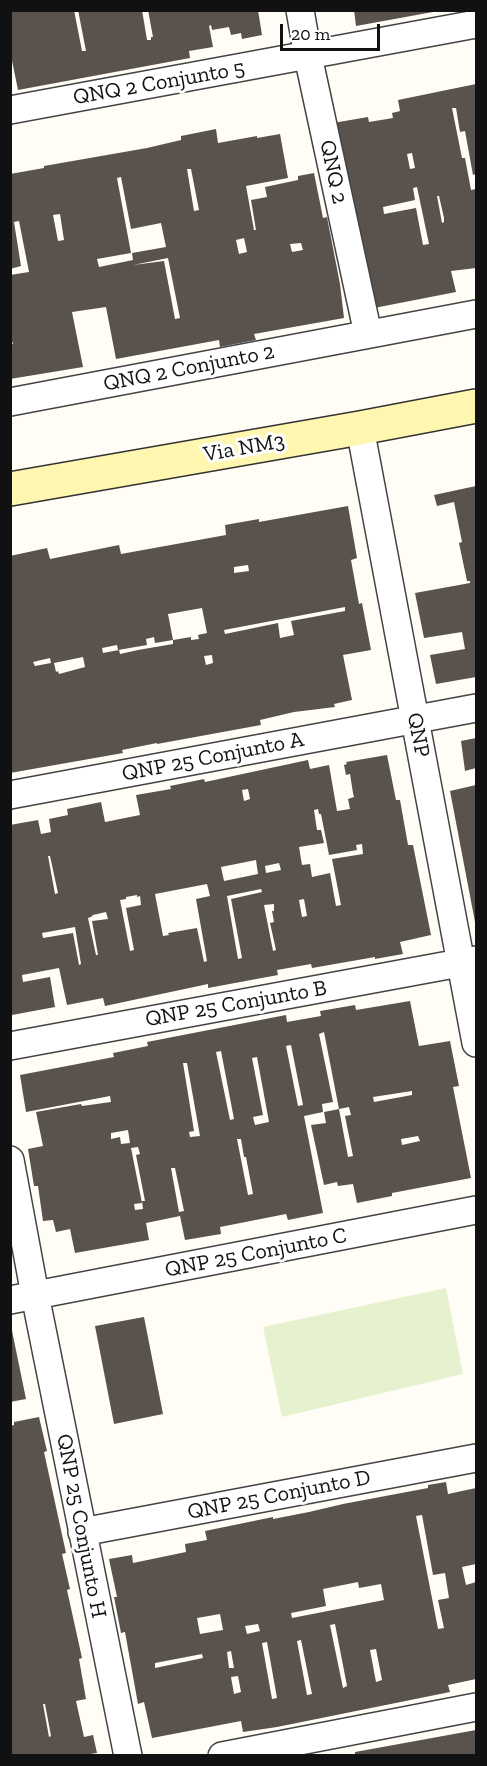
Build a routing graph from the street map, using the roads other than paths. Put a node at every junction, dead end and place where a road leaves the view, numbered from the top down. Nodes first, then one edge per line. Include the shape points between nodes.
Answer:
1 (300, 10) edge
2 (477, 24) edge
3 (308, 56) junction
4 (10, 110) edge
5 (477, 314) edge
6 (368, 334) junction
7 (10, 402) edge
8 (477, 406) edge
9 (360, 428) junction
10 (10, 489) edge
11 (477, 708) edge
12 (415, 719) junction
13 (10, 795) edge
14 (469, 962) edge
15 (477, 1043) edge
16 (10, 1046) edge
17 (10, 1160) edge
18 (477, 1210) edge
19 (23, 1298) edge
20 (477, 1458) edge
21 (82, 1532) junction
22 (477, 1707) edge
23 (128, 1755) edge
24 (222, 1755) edge

1 - 3 street, QNQ 2
2 - 3 street, QNQ 2 Conjunto 5
3 - 4 street, QNQ 2 Conjunto 5
3 - 6 street, QNQ 2
5 - 6 street, QNQ 2 Conjunto 2
6 - 7 street, QNQ 2 Conjunto 2
8 - 9 main road, Via NM3
9 - 10 main road, Via NM3
9 - 12 street, QNP
11 - 12 street, QNP 25 Conjunto A
12 - 13 street, QNP 25 Conjunto A
12 - 14 street, QNP
14 - 15 street, QNP
14 - 16 street, QNP 25 Conjunto B
17 - 19 street, QNP 25 Conjunto H
18 - 19 street, QNP 25 Conjunto C
19 - 21 street, QNP 25 Conjunto H
20 - 21 street, QNP 25 Conjunto D
21 - 23 street, QNP 25 Conjunto H
22 - 24 street

